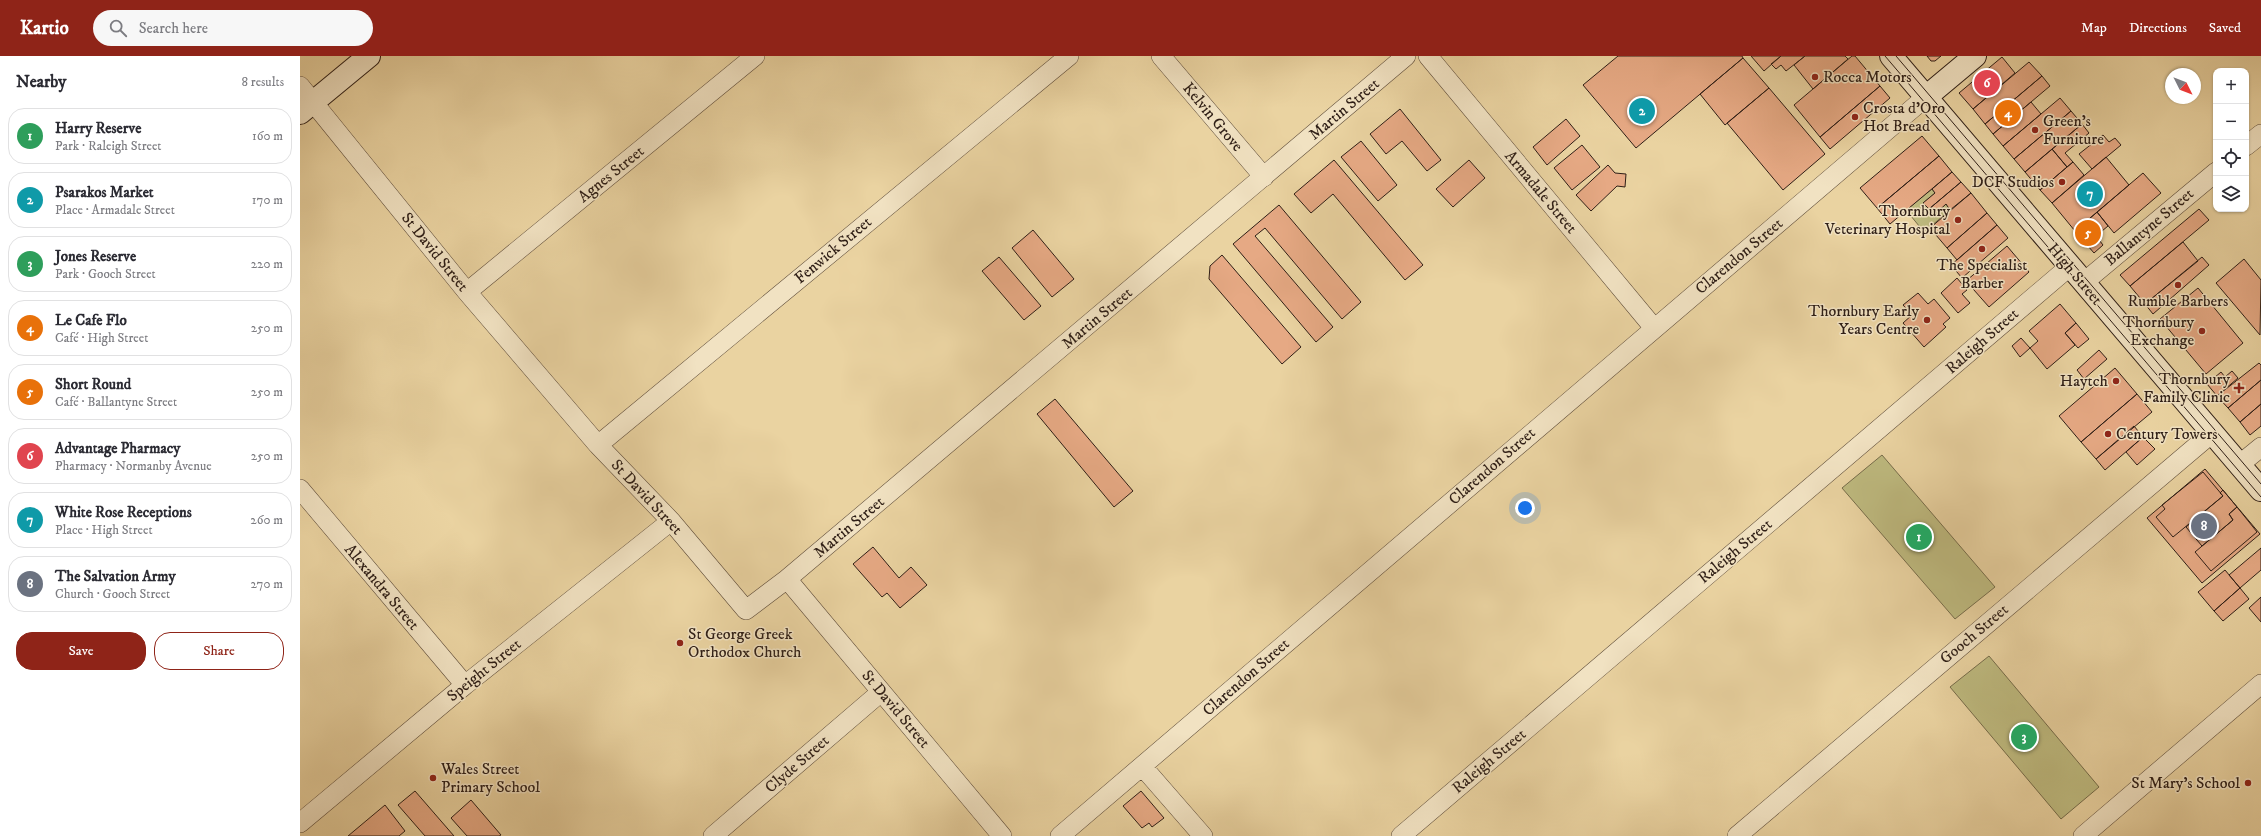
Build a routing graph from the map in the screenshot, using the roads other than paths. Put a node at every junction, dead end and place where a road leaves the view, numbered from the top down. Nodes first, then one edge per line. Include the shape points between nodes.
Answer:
1 (368, 56) edge
2 (756, 56) edge
3 (1069, 56) edge
4 (1161, 56) edge
5 (1406, 56) edge
6 (1428, 56) edge
7 (1891, 56) edge
8 (1975, 56) edge
9 (1926, 97) junction
10 (304, 100) edge
11 (2261, 134) edge
12 (2249, 144) edge
13 (2213, 174) edge
14 (1264, 177) junction
15 (2076, 275) junction
16 (467, 292) junction
17 (1654, 328) junction
18 (2212, 433) junction
19 (598, 445) junction
20 (2261, 447) edge
21 (2239, 465) junction
22 (300, 489) edge
23 (2261, 490) edge
24 (671, 520) junction
25 (787, 579) junction
26 (2261, 684) edge
27 (465, 685) junction
28 (881, 692) junction
29 (1142, 766) junction
30 (300, 823) edge
31 (713, 836) edge
32 (1002, 836) edge
33 (1060, 836) edge
34 (1203, 836) edge
35 (1401, 836) edge
36 (1736, 836) edge
37 (2082, 836) edge

1 - 10 main road
2 - 16 street, Agnes Street
3 - 19 street, Fenwick Street
4 - 14 street, Kelvin Grove
5 - 14 street, Martin Street
6 - 17 street, Armadale Street
7 - 9 main road, High Street
8 - 9 main road
9 - 15 main road, High Street
9 - 17 street, Clarendon Street
10 - 16 street, St David Street
11 - 12 street
13 - 15 street, Ballantyne Street
14 - 25 street, Martin Street
15 - 18 main road, High Street
15 - 35 street, Raleigh Street
16 - 19 street, St David Street
17 - 29 street, Clarendon Street
18 - 21 main road, High Street
18 - 36 street, Gooch Street
19 - 24 street, St David Street
20 - 21 street
21 - 23 main road, High Street
22 - 27 street, Alexandra Street
24 - 25 street, St David Street via 746,610
24 - 27 street, Speight Street
25 - 28 street, St David Street
26 - 37 street
27 - 30 street, Speight Street
28 - 31 street, Clyde Street
28 - 32 street, St David Street
29 - 33 street, Clarendon Street
29 - 34 street

